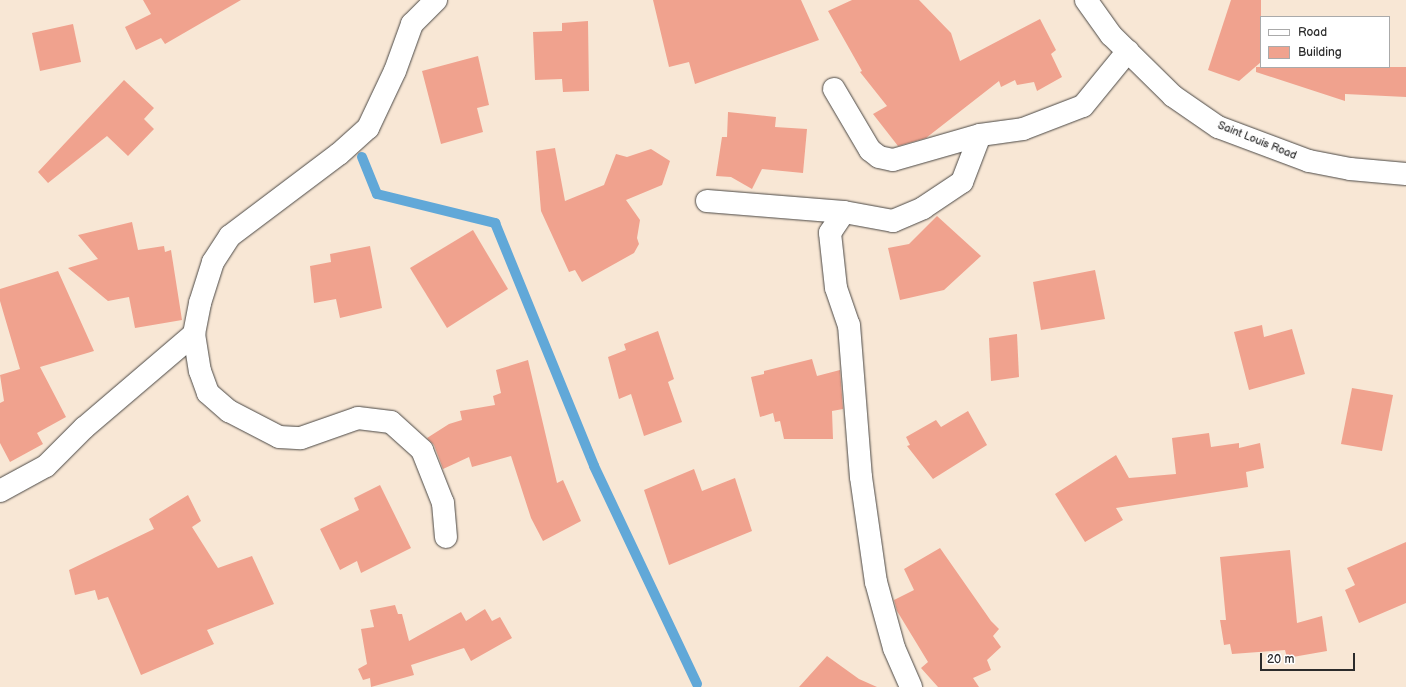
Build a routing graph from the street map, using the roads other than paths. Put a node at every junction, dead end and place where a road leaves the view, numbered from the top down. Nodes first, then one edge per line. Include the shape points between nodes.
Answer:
1 (436, 0) edge
2 (1086, 0) edge
3 (1128, 51) junction
4 (834, 89) dead end
5 (980, 135) junction
6 (1406, 174) edge
7 (707, 201) dead end
8 (844, 212) junction
9 (194, 334) junction
10 (0, 491) edge
11 (446, 537) dead end
12 (911, 687) edge

1 - 9 street via 412,24 396,71 368,128 339,154 230,236 213,262 200,303
2 - 3 street, Saint Louis Road via 1111,35
3 - 5 street via 1083,106 1023,129
3 - 6 street, Saint Louis Road via 1173,96 1218,127 1309,161 1350,169
4 - 5 street via 870,150 879,157 894,160
5 - 8 street via 962,182 923,208 893,220
7 - 8 street
8 - 12 street via 830,233 836,288 849,324 864,492 876,582 894,648
9 - 10 street via 84,428 46,466
9 - 11 street via 200,371 208,393 229,411 279,437 301,438 358,418 391,422 422,450 443,503

